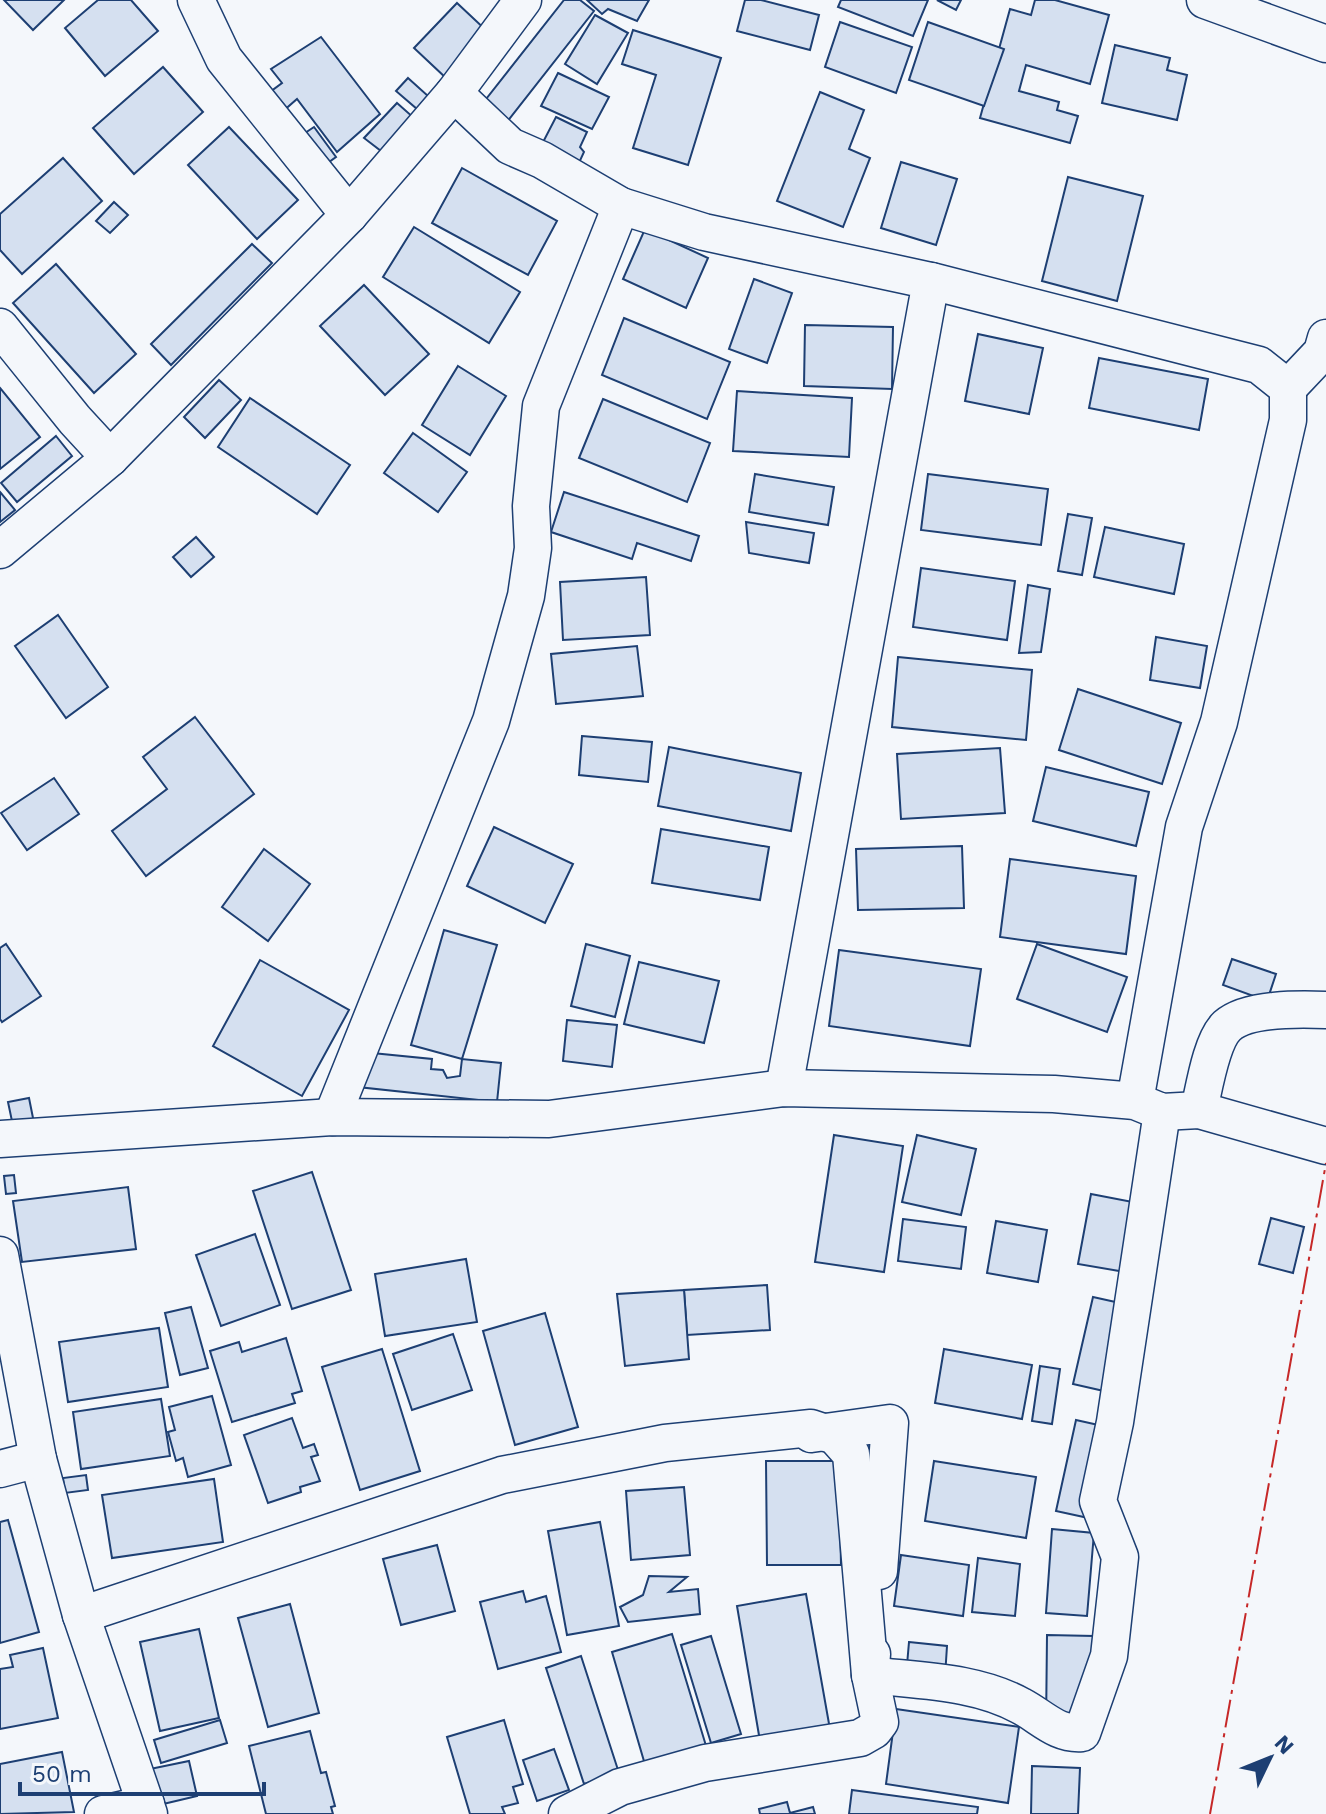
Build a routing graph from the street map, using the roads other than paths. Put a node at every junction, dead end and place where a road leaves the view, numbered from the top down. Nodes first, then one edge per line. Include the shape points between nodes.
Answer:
1 (196, 0) edge
2 (523, 0) edge
3 (1205, 0) edge
4 (1326, 44) edge
5 (454, 93) junction
6 (621, 206) junction
7 (349, 215) junction
8 (931, 281) junction
9 (0, 327) edge
10 (1326, 338) edge
11 (1288, 388) junction
12 (110, 458) junction
13 (0, 550) edge
14 (1326, 1010) edge
15 (784, 1088) junction
16 (1149, 1107) junction
17 (1199, 1110) junction
18 (332, 1117) junction
19 (0, 1139) edge
20 (1326, 1146) edge
21 (0, 1255) edge
22 (38, 1459) junction
23 (0, 1469) edge
24 (81, 1615) junction
25 (870, 1675) junction
26 (147, 1809) edge
27 (103, 1814) edge
28 (567, 1814) edge

1 - 7 street via 224,59
2 - 5 street
3 - 4 street
5 - 6 street via 510,146
5 - 7 street
6 - 8 street via 704,232
6 - 18 street via 541,406 526,596 491,721
7 - 12 street
8 - 11 street via 1259,365
8 - 15 street
9 - 12 street
10 - 11 street via 1322,352
11 - 16 street via 1288,420 1219,722 1184,827
12 - 13 street
14 - 17 street via 1259,1012 1227,1026 1211,1056
15 - 16 street via 1054,1094
15 - 18 street via 549,1119
16 - 17 street
16 - 25 street via 1115,1422 1098,1501 1120,1557 1109,1656 1082,1733 1056,1729 1021,1705 982,1689
17 - 20 street
18 - 19 street
21 - 22 street
22 - 23 street
22 - 24 street
24 - 25 street via 502,1475 665,1443 811,1428 835,1436 851,1454
24 - 25 street via 343,1534 611,1462 890,1423
24 - 26 street
25 - 28 street via 880,1722 860,1738 705,1763 620,1787
26 - 27 street

